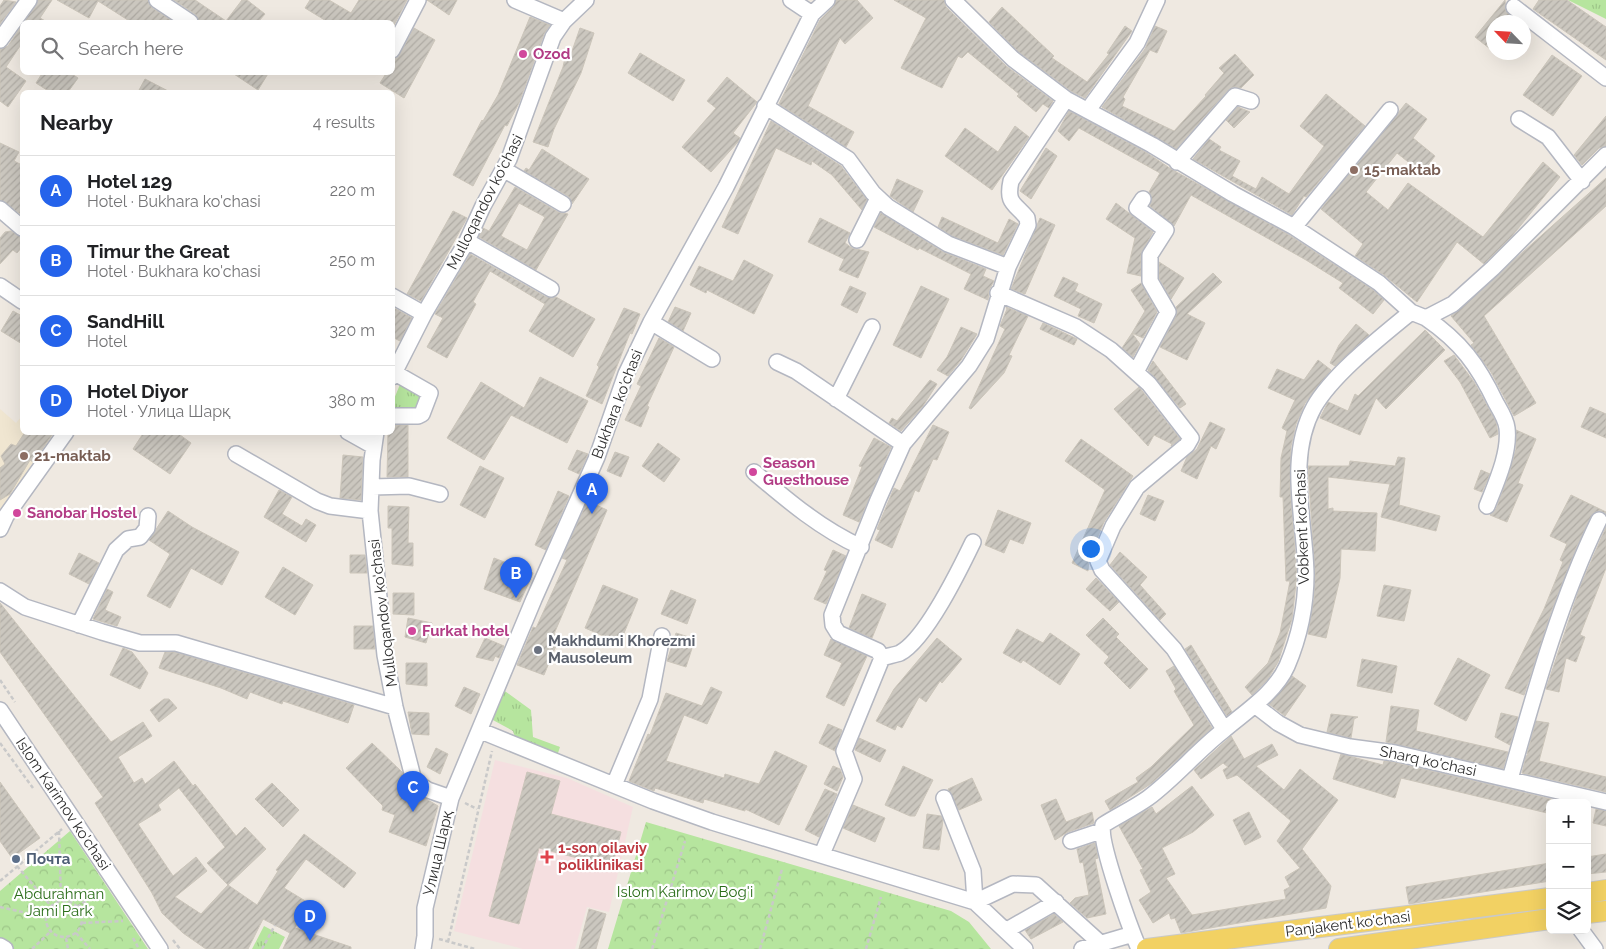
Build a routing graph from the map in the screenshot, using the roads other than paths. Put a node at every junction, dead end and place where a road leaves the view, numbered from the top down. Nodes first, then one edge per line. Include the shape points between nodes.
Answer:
1 (29, 0) edge
2 (157, 0) edge
3 (418, 0) edge
4 (515, 0) edge
5 (586, 0) edge
6 (791, 0) edge
7 (827, 0) edge
8 (953, 0) edge
9 (1157, 0) edge
10 (1514, 7) dead end
11 (812, 14) junction
12 (187, 20) edge
13 (564, 21) junction
14 (0, 40) edge
15 (395, 44) edge
16 (1606, 78) edge
17 (1066, 99) junction
18 (1251, 101) dead end
19 (765, 106) junction
20 (1088, 110) junction
21 (1390, 110) dead end
22 (1519, 119) dead end
23 (1605, 158) edge
24 (1177, 162) junction
25 (503, 169) junction
26 (1582, 181) junction
27 (878, 198) junction
28 (1143, 199) dead end
29 (563, 204) dead end
30 (3, 218) edge
31 (20, 227) edge
32 (1294, 227) junction
33 (857, 240) dead end
34 (467, 241) junction
35 (1008, 267) junction
36 (0, 286) edge
37 (551, 289) dead end
38 (998, 293) junction
39 (395, 298) edge
40 (20, 300) edge
41 (1411, 312) junction
42 (424, 314) junction
43 (1426, 318) junction
44 (652, 322) junction
45 (872, 327) dead end
46 (712, 358) dead end
47 (778, 362) dead end
48 (1136, 372) junction
49 (395, 373) edge
50 (395, 376) edge
51 (836, 399) junction
52 (395, 416) edge
53 (64, 435) edge
54 (359, 435) edge
55 (374, 439) edge
56 (903, 444) junction
57 (236, 454) dead end
58 (754, 472) dead end
59 (372, 488) junction
60 (440, 494) dead end
61 (1487, 506) dead end
62 (370, 511) junction
63 (148, 516) dead end
64 (1599, 520) dead end
65 (0, 529) edge
66 (973, 542) dead end
67 (861, 546) junction
68 (0, 591) edge
69 (79, 625) junction
70 (662, 636) dead end
71 (882, 658) junction
72 (1256, 706) junction
73 (395, 707) junction
74 (0, 710) edge
75 (1224, 729) junction
76 (481, 731) junction
77 (1510, 779) junction
78 (614, 785) junction
79 (451, 798) junction
80 (944, 798) dead end
81 (1606, 802) edge
82 (1101, 831) junction
83 (1070, 841) dead end
84 (822, 854) junction
85 (1606, 890) edge
86 (1591, 892) edge
87 (1546, 899) edge
88 (975, 902) junction
89 (1056, 902) junction
90 (1606, 911) edge
91 (1591, 913) edge
92 (1546, 920) edge
93 (1008, 930) junction
94 (1133, 934) junction
95 (1584, 934) edge
96 (1100, 942) junction
97 (424, 943) edge
98 (0, 946) edge
99 (1352, 948) edge
100 (4, 949) edge
101 (160, 949) edge
102 (1025, 949) edge
103 (1082, 949) edge
104 (1139, 949) edge
105 (1147, 949) edge
106 (1595, 949) edge

1 - 14 street
2 - 12 street
3 - 15 street
4 - 13 street
5 - 13 street, Mulloqandov ko'chasi
6 - 11 street
7 - 11 street, Bukhara ko'chasi
8 - 17 street via 1013,59
9 - 20 street via 1137,43
10 - 16 street
11 - 19 street, Bukhara ko'chasi
13 - 25 street, Mulloqandov ko'chasi via 553,37 522,126
17 - 20 street
17 - 35 street via 1011,182 1008,192 1011,202 1028,218 1028,225
18 - 24 street via 1235,96
19 - 27 street via 848,159
19 - 44 street, Bukhara ko'chasi via 726,187
20 - 24 street
21 - 32 street
22 - 26 street via 1548,137
23 - 26 street
24 - 32 street
25 - 29 street
25 - 34 street, Mulloqandov ko'chasi
26 - 43 street via 1453,304
27 - 33 street
27 - 35 street via 948,244
28 - 48 street via 1137,208 1166,230 1150,255 1150,281 1168,312
30 - 31 street
32 - 41 street via 1379,283
34 - 37 street
34 - 42 street, Mulloqandov ko'chasi
35 - 38 street
36 - 40 street
38 - 48 street via 1076,327 1111,350
38 - 56 street via 986,339 969,366
39 - 42 street
41 - 43 street
41 - 72 street, Vobkent ko'chasi via 1331,384 1314,407 1299,453 1306,575 1303,610 1286,668
42 - 49 street, Mulloqandov ko'chasi
43 - 61 street via 1463,348 1483,377 1507,428 1505,449
44 - 46 street
44 - 76 street, Bukhara ko'chasi via 626,374 597,457 534,599
45 - 51 street
47 - 51 street
48 - 75 street via 1191,438 1137,487 1113,526 1098,562 1174,649
50 - 52 street via 430,393 422,414
51 - 56 street
53 - 65 street
54 - 55 street
55 - 59 street, Mulloqandov ko'chasi
56 - 67 street
57 - 62 street via 316,501
58 - 67 street via 839,537
59 - 60 street via 409,486
59 - 62 street, Mulloqandov ko'chasi
62 - 73 street, Mulloqandov ko'chasi via 385,654
63 - 69 street via 147,528 140,537 128,539 116,550
64 - 77 street via 1550,641
66 - 71 street via 961,568 917,639 901,652
67 - 71 street via 832,615 838,633 878,650
68 - 69 street via 25,607
69 - 73 street via 140,643 176,643
70 - 78 street via 650,699
71 - 84 street via 844,750 854,779
72 - 75 street, Vobkent ko'chasi
72 - 77 street, Sharq ko'chasi via 1300,735
73 - 79 street, Mulloqandov ko'chasi via 414,781
74 - 101 street, Islom Karimov ko'chasi
75 - 82 street, Vobkent ko'chasi via 1148,798 1103,825
76 - 78 street
76 - 79 street, Bukhara ko'chasi
77 - 81 street, Sharq ko'chasi
78 - 84 street via 712,822
79 - 97 street, Улица Шарқ via 425,908
80 - 88 street via 973,871
82 - 83 street
82 - 94 street
84 - 88 street
85 - 86 main road
87 - 105 main road, Panjakent ko'chasi
88 - 89 street via 1012,884 1036,885
88 - 93 street
89 - 93 street
89 - 96 street
90 - 91 main road
92 - 99 main road, Panjakent ko'chasi
93 - 102 street
94 - 96 street
94 - 104 street
95 - 106 street
96 - 103 street
98 - 100 street

